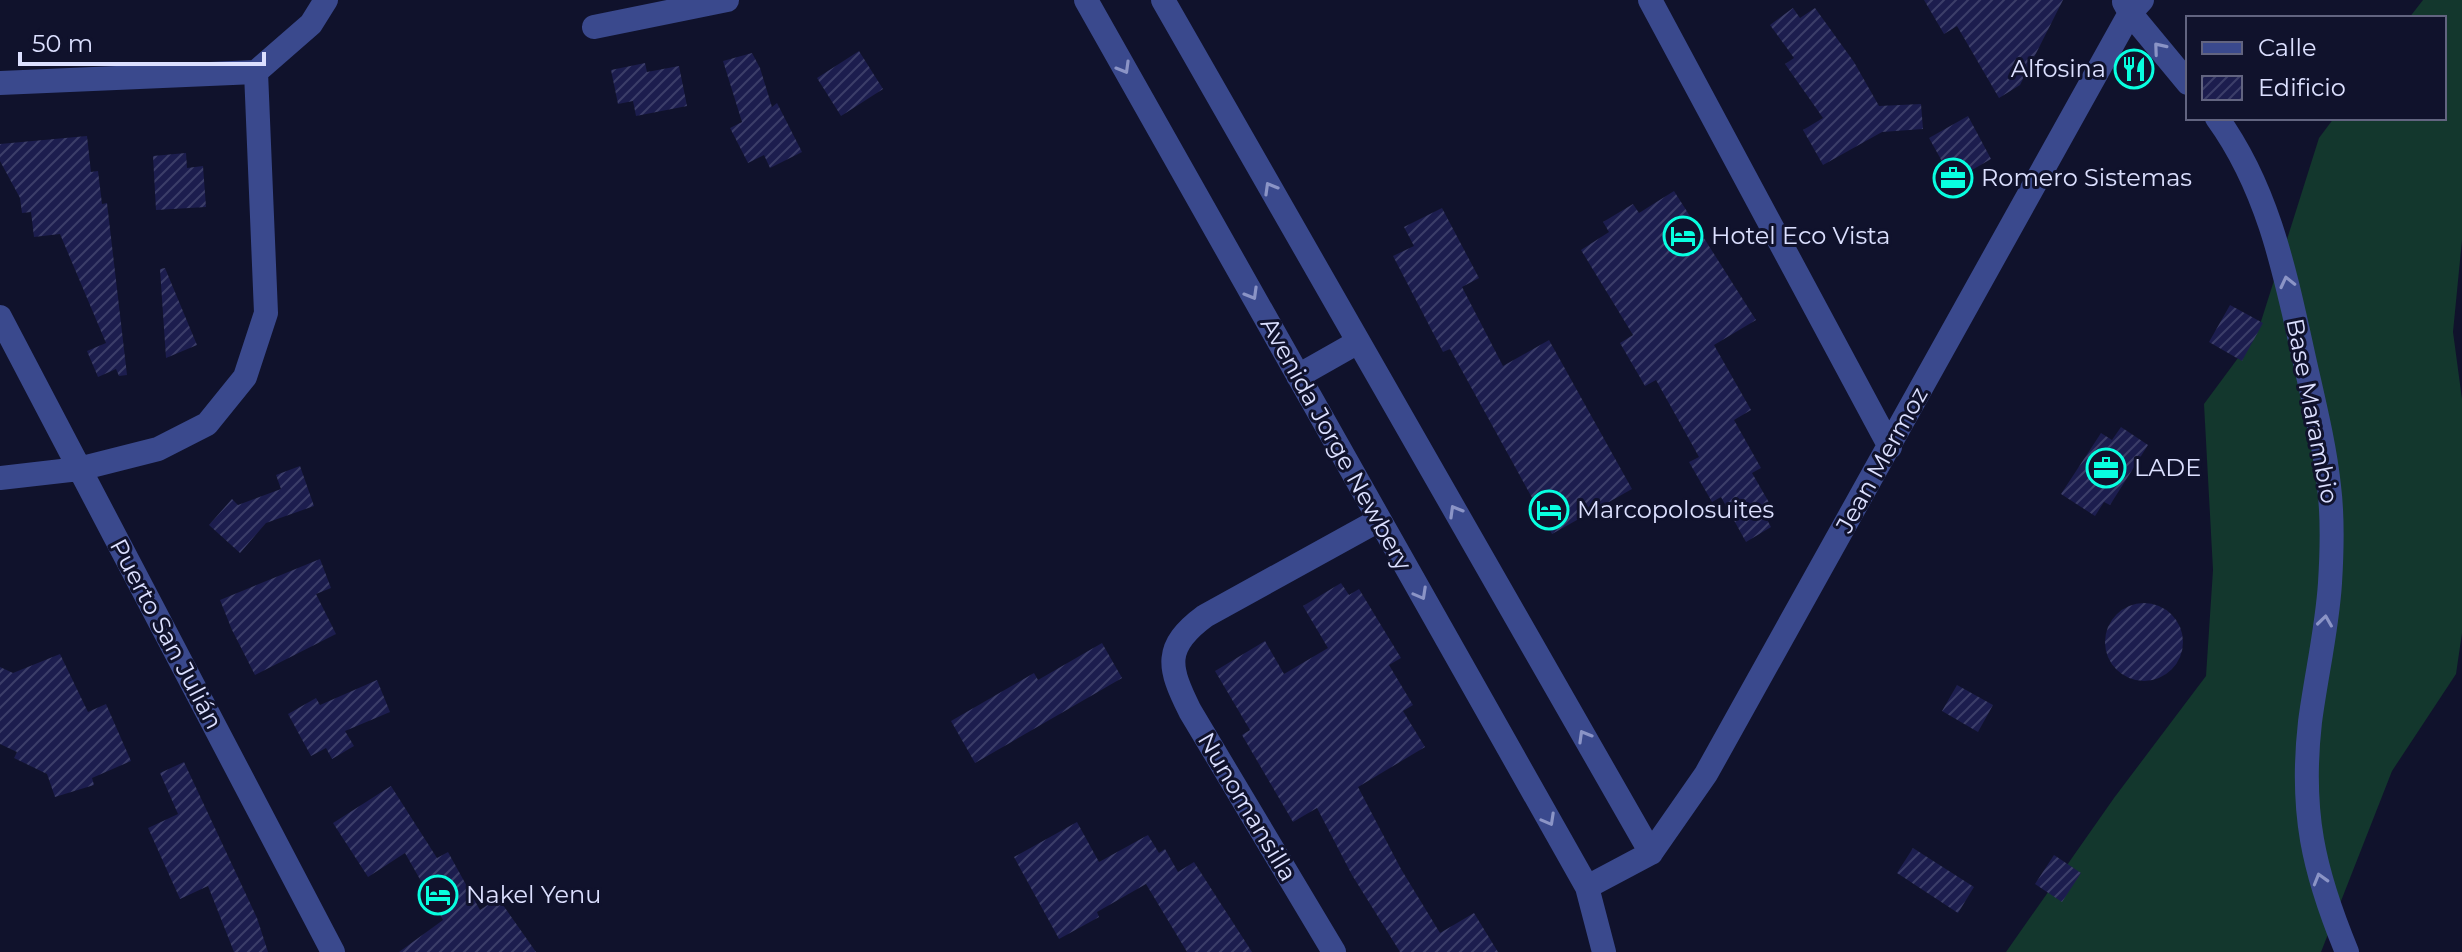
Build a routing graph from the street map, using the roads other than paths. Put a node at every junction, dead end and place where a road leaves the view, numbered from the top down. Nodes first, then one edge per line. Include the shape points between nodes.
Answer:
1 (326, 0) edge
2 (727, 0) edge
3 (1086, 0) edge
4 (1163, 0) edge
5 (1650, 0) edge
6 (2132, 4) edge
7 (594, 27) dead end
8 (256, 72) junction
9 (2186, 80) edge
10 (0, 83) edge
11 (2218, 120) edge
12 (0, 317) edge
13 (1358, 342) junction
14 (1298, 376) junction
15 (1890, 447) junction
16 (79, 469) junction
17 (0, 478) edge
18 (1379, 520) junction
19 (1651, 853) junction
20 (1587, 887) junction
21 (333, 952) edge
22 (1334, 952) edge
23 (1604, 952) edge
24 (2347, 952) edge

1 - 8 street via 311,24
2 - 7 street
3 -> 14 street, Avenida Jorge Newbery
13 -> 4 street
5 - 15 street
9 -> 6 street
6 - 15 street, Jean Mermoz
8 - 10 street
8 - 16 street via 266,313 245,377 207,424 158,449
24 -> 11 street, Base Marambio via 2319,877 2307,807 2310,723 2330,588 2325,452 2277,242 2251,172
12 - 16 street, Puerto San Julián
13 - 14 street
19 -> 13 street
14 - 18 street, Avenida Jorge Newbery
15 - 19 street, Jean Mermoz via 1706,774
16 - 17 street
16 - 21 street, Puerto San Julián
18 -> 20 street, Avenida Jorge Newbery
18 - 22 street, Nunomansilla via 1205,616 1178,641 1173,656 1190,711
19 - 20 street, Jean Mermoz
20 - 23 street, Avenida Jorge Newbery

